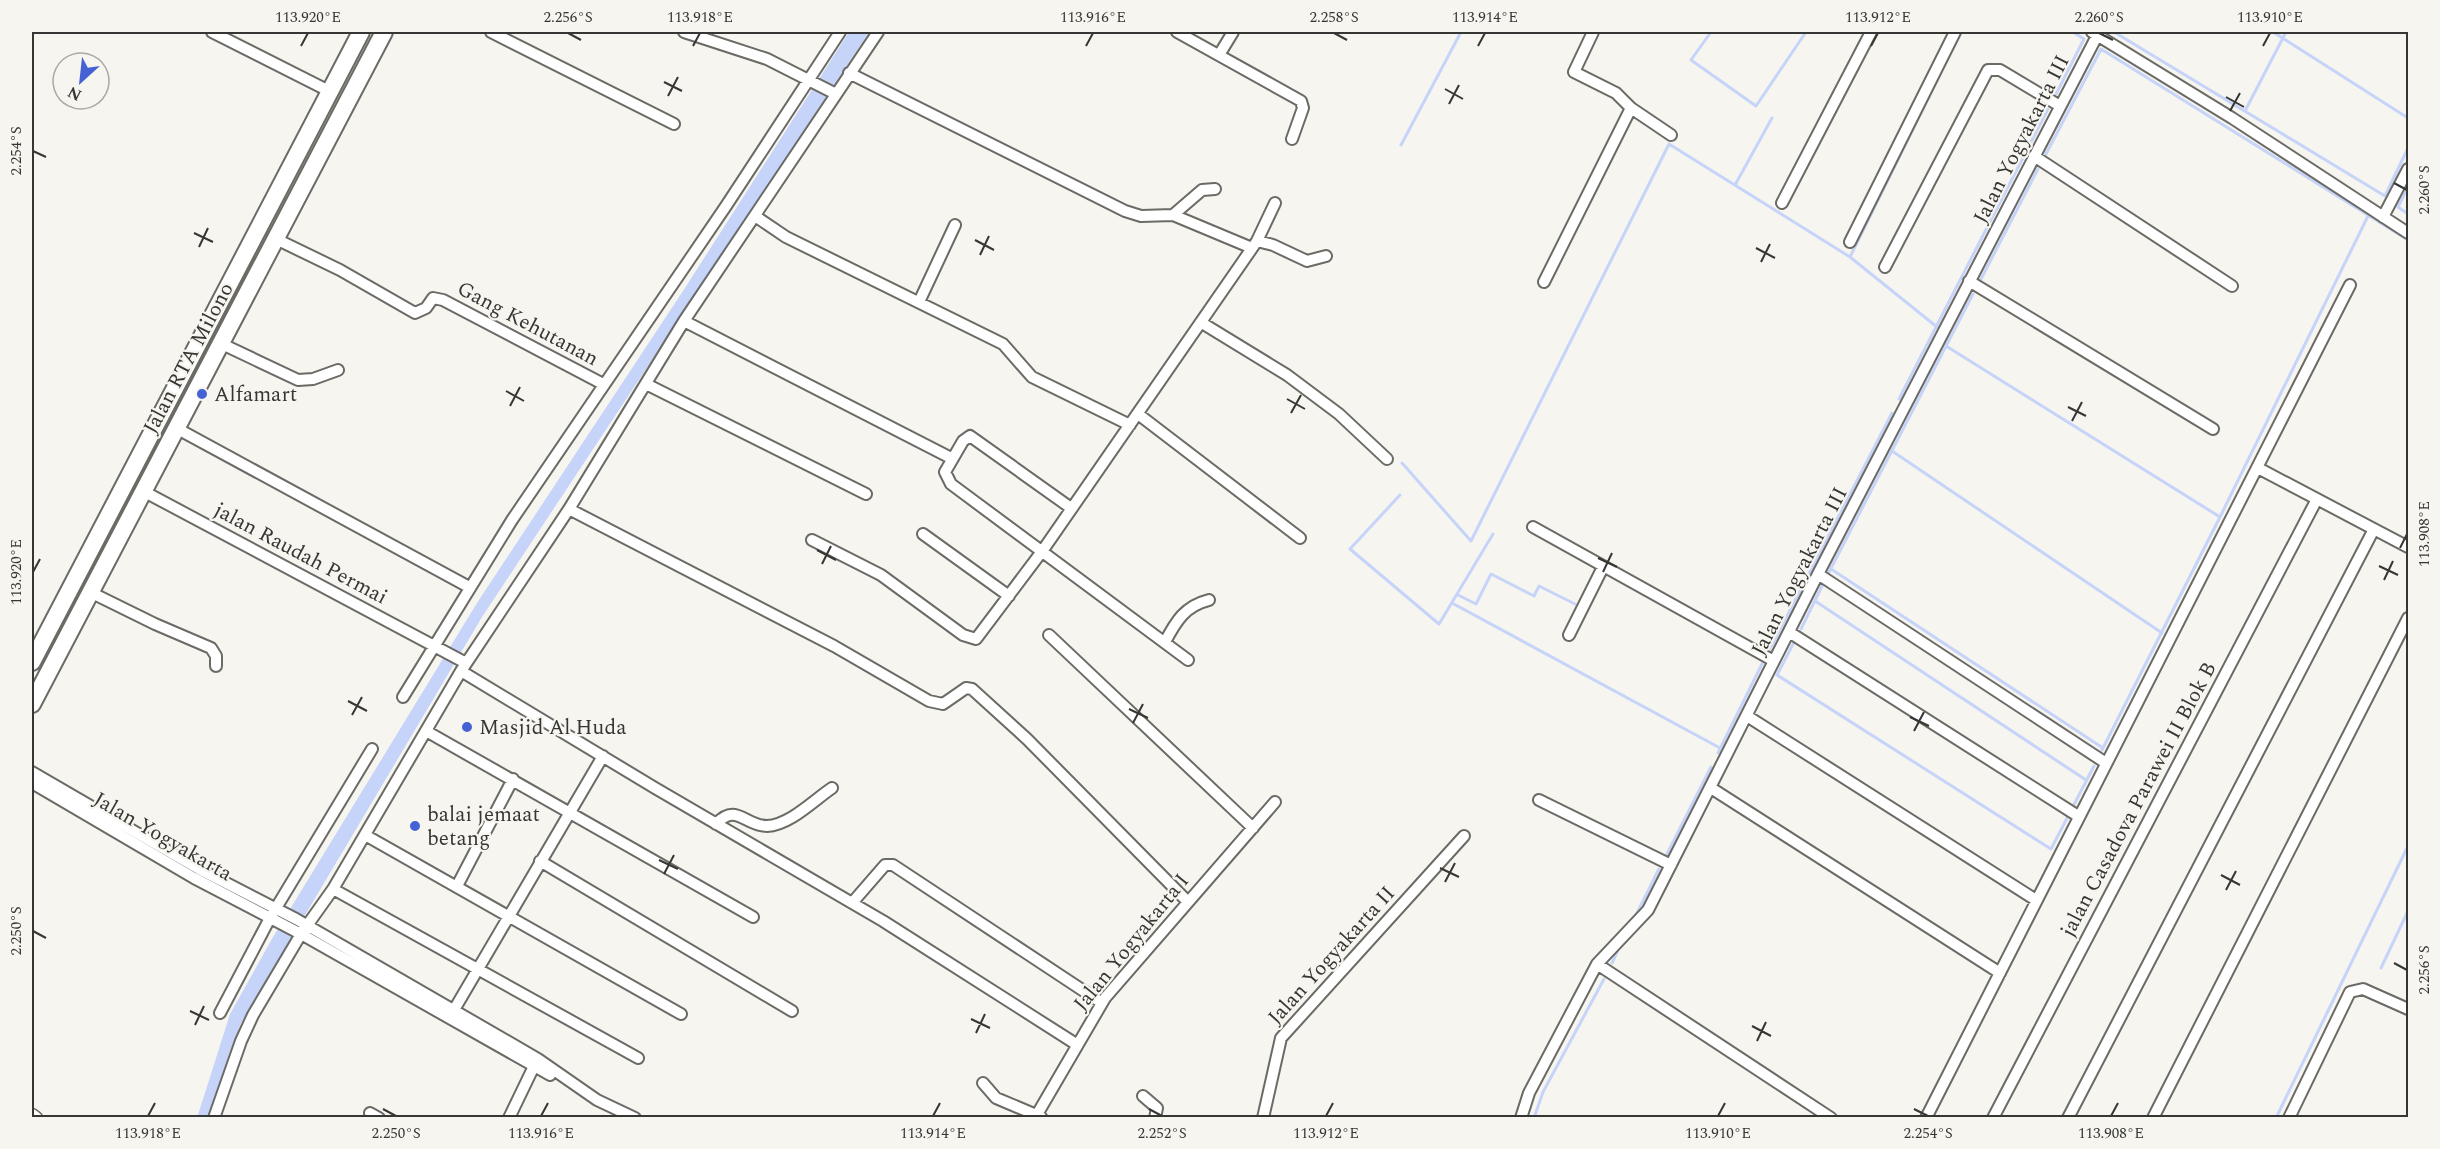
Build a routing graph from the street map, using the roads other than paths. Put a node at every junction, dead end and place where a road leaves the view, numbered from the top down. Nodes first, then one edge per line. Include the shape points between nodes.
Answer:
1 (212, 32) edge
2 (361, 32) edge
3 (384, 32) edge
4 (491, 32) edge
5 (684, 32) edge
6 (840, 32) edge
7 (878, 32) edge
8 (1177, 32) edge
9 (1233, 32) edge
10 (1593, 32) edge
11 (1871, 32) edge
12 (1954, 32) edge
13 (2096, 33) edge
14 (1219, 55) junction
15 (348, 56) junction
16 (366, 65) junction
17 (849, 74) junction
18 (817, 84) junction
19 (329, 91) junction
20 (836, 94) junction
21 (2060, 106) junction
22 (1631, 108) junction
23 (674, 124) dead end
24 (1671, 135) dead end
25 (1292, 139) dead end
26 (2034, 156) junction
27 (2409, 169) edge
28 (1215, 189) dead end
29 (1275, 203) dead end
30 (1782, 204) dead end
31 (1173, 215) junction
32 (755, 216) junction
33 (2383, 217) junction
34 (955, 225) dead end
35 (2409, 233) edge
36 (276, 239) junction
37 (1850, 242) dead end
38 (1254, 245) junction
39 (1326, 256) dead end
40 (1884, 267) dead end
41 (1969, 281) junction
42 (1544, 282) dead end
43 (2350, 285) dead end
44 (2232, 286) dead end
45 (919, 302) junction
46 (684, 321) junction
47 (1202, 323) junction
48 (222, 344) junction
49 (338, 370) dead end
50 (603, 384) junction
51 (646, 384) junction
52 (1138, 414) junction
53 (1130, 425) junction
54 (176, 428) junction
55 (2213, 429) dead end
56 (951, 458) junction
57 (1387, 459) dead end
58 (2258, 468) junction
59 (143, 491) junction
60 (866, 494) dead end
61 (2317, 499) junction
62 (569, 508) junction
63 (1071, 508) junction
64 (1533, 527) dead end
65 (2374, 529) junction
66 (923, 534) dead end
67 (1300, 538) dead end
68 (812, 540) dead end
69 (2409, 548) edge
70 (1043, 550) junction
71 (1603, 567) junction
72 (1818, 574) junction
73 (469, 587) junction
74 (90, 592) junction
75 (1009, 596) junction
76 (1209, 600) dead end
77 (60, 607) junction
78 (78, 615) junction
79 (2409, 618) edge
80 (1789, 632) junction
81 (1049, 635) dead end
82 (1569, 635) dead end
83 (1165, 642) junction
84 (438, 647) junction
85 (1188, 660) dead end
86 (1774, 661) junction
87 (32, 662) edge
88 (461, 664) junction
89 (216, 666) dead end
90 (403, 697) dead end
91 (32, 705) edge
92 (1747, 716) junction
93 (426, 730) junction
94 (372, 749) dead end
95 (603, 756) junction
96 (2106, 763) junction
97 (32, 772) edge
98 (513, 779) junction
99 (32, 783) edge
100 (832, 788) dead end
101 (1710, 788) junction
102 (1539, 800) dead end
103 (1275, 802) dead end
104 (570, 811) junction
105 (2078, 816) junction
106 (716, 824) junction
107 (1253, 828) junction
108 (365, 835) junction
109 (1464, 836) dead end
110 (540, 861) junction
111 (1671, 865) junction
112 (457, 886) junction
113 (333, 889) junction
114 (2036, 900) junction
115 (1188, 902) junction
116 (852, 903) junction
117 (508, 914) junction
118 (276, 915) junction
119 (753, 917) dead end
120 (299, 927) junction
121 (1597, 964) junction
122 (477, 967) junction
123 (2000, 973) junction
124 (1102, 1003) junction
125 (2409, 1009) edge
126 (792, 1011) dead end
127 (220, 1013) dead end
128 (451, 1014) junction
129 (681, 1014) dead end
130 (1076, 1044) junction
131 (638, 1059) dead end
132 (536, 1063) junction
133 (983, 1083) dead end
134 (1143, 1096) dead end
135 (32, 1115) edge
136 (1037, 1117) edge
137 (36, 1118) edge
138 (214, 1118) edge
139 (509, 1118) edge
140 (635, 1118) edge
141 (1155, 1118) edge
142 (1263, 1118) edge
143 (1521, 1118) edge
144 (1831, 1118) edge
145 (1926, 1118) edge
146 (1993, 1118) edge
147 (2068, 1118) edge
148 (2153, 1118) edge
149 (2289, 1118) edge

1 - 19 street
2 - 15 highway, Jalan RTA Milono
3 - 16 highway, Jalan RTA Milono
4 - 23 street
5 - 18 street via 766,59
6 - 18 street
7 - 17 street
8 - 14 street
9 - 14 street
10 - 22 street via 1574,72 1616,93
11 - 30 street
12 - 37 street
13 - 21 street, Jalan Yogyakarta III
13 - 33 street
14 - 25 street via 1301,101 1304,108
15 - 16 highway
15 - 19 highway, Jalan RTA Milono
16 - 36 highway, Jalan RTA Milono
17 - 20 street
17 - 31 street via 1125,211 1141,216
18 - 20 street
18 - 50 street via 726,206
19 - 77 highway, Jalan RTA Milono
20 - 32 street
21 - 26 street, Jalan Yogyakarta III
21 - 40 street via 2000,70 1988,70
22 - 24 street
22 - 42 street
26 - 41 street, Jalan Yogyakarta III
26 - 44 street
27 - 33 street
28 - 31 street via 1202,190
29 - 38 street
31 - 38 street
32 - 45 street via 786,237
32 - 46 street
33 - 35 street
34 - 45 street
36 - 48 highway, Jalan RTA Milono
36 - 50 street, Gang Kehutanan via 415,313 433,297 443,300
38 - 39 street via 1273,245 1307,261
38 - 47 street
41 - 55 street
41 - 72 street, Jalan Yogyakarta III
43 - 58 street
45 - 53 street via 1003,344 1032,377
46 - 51 street
46 - 56 street
47 - 52 street
47 - 57 street via 1287,375 1340,414
48 - 49 street via 298,380
48 - 54 highway, Jalan RTA Milono
50 - 73 street
51 - 60 street
51 - 62 street
52 - 53 street
52 - 67 street
53 - 63 street
54 - 59 highway, Jalan RTA Milono
54 - 73 street
56 - 63 street via 970,436
56 - 70 street via 945,472 947,480
58 - 61 street
58 - 96 street
59 - 74 highway, Jalan RTA Milono
59 - 84 street, jalan Raudah Permai
61 - 65 street
61 - 146 street, jalan Casadova Parawei II Blok B
62 - 88 street
62 - 115 street via 834,646 928,701 943,704 966,688 972,689 1027,739
63 - 70 street
64 - 71 street
65 - 69 street
65 - 147 street
66 - 75 street
68 - 75 street via 881,575 970,639 979,638
70 - 75 street
70 - 83 street
71 - 82 street
71 - 86 street
72 - 80 street, Jalan Yogyakarta III
72 - 96 street
73 - 84 street
74 - 78 highway, Jalan RTA Milono
74 - 89 street via 211,648
76 - 83 street via 1185,611
77 - 78 highway
77 - 87 highway, Jalan RTA Milono
78 - 91 highway, Jalan RTA Milono
79 - 148 street
80 - 86 street, Jalan Yogyakarta III
80 - 105 street
81 - 107 street
83 - 85 street
84 - 88 street, jalan Raudah Permai
84 - 90 street
86 - 92 street, Jalan Yogyakarta III
88 - 93 street
88 - 95 street, jalan Raudah Permai
92 - 101 street, Jalan Yogyakarta III
92 - 114 street
93 - 98 street
93 - 108 street
94 - 118 street
95 - 104 street
95 - 106 street, jalan Raudah Permai
96 - 105 street
97 - 118 street
98 - 104 street
98 - 112 street
99 - 118 street, Jalan Yogyakarta via 194,878
100 - 106 street via 775,825 756,824 735,814
101 - 111 street, Jalan Yogyakarta III
101 - 123 street
102 - 111 street
103 - 107 street, Jalan Yogyakarta I
104 - 110 street
104 - 119 street
105 - 114 street
106 - 116 street, jalan Raudah Permai
107 - 115 street, Jalan Yogyakarta I
108 - 112 street
108 - 113 street
109 - 142 street, Jalan Yogyakarta II via 1281,1038
110 - 117 street
110 - 126 street
111 - 121 street, Jalan Yogyakarta III via 1641,920
112 - 117 street
113 - 120 street
113 - 122 street
114 - 123 street
115 - 124 street, Jalan Yogyakarta I
116 - 124 street via 885,865 893,865
116 - 130 street, jalan Raudah Permai
117 - 122 street
117 - 129 street
118 - 120 street
118 - 127 street
120 - 128 street
120 - 138 street via 245,1030
121 - 143 street, Jalan Yogyakarta III via 1529,1093
121 - 144 street
122 - 128 street
122 - 131 street
123 - 145 street
124 - 130 street, Jalan Yogyakarta I
125 - 149 street via 2363,989 2350,992
128 - 132 street
130 - 136 street, Jalan Yogyakarta I
132 - 139 street
132 - 140 street
133 - 136 street via 996,1098
134 - 141 street via 1157,1108
135 - 137 street

